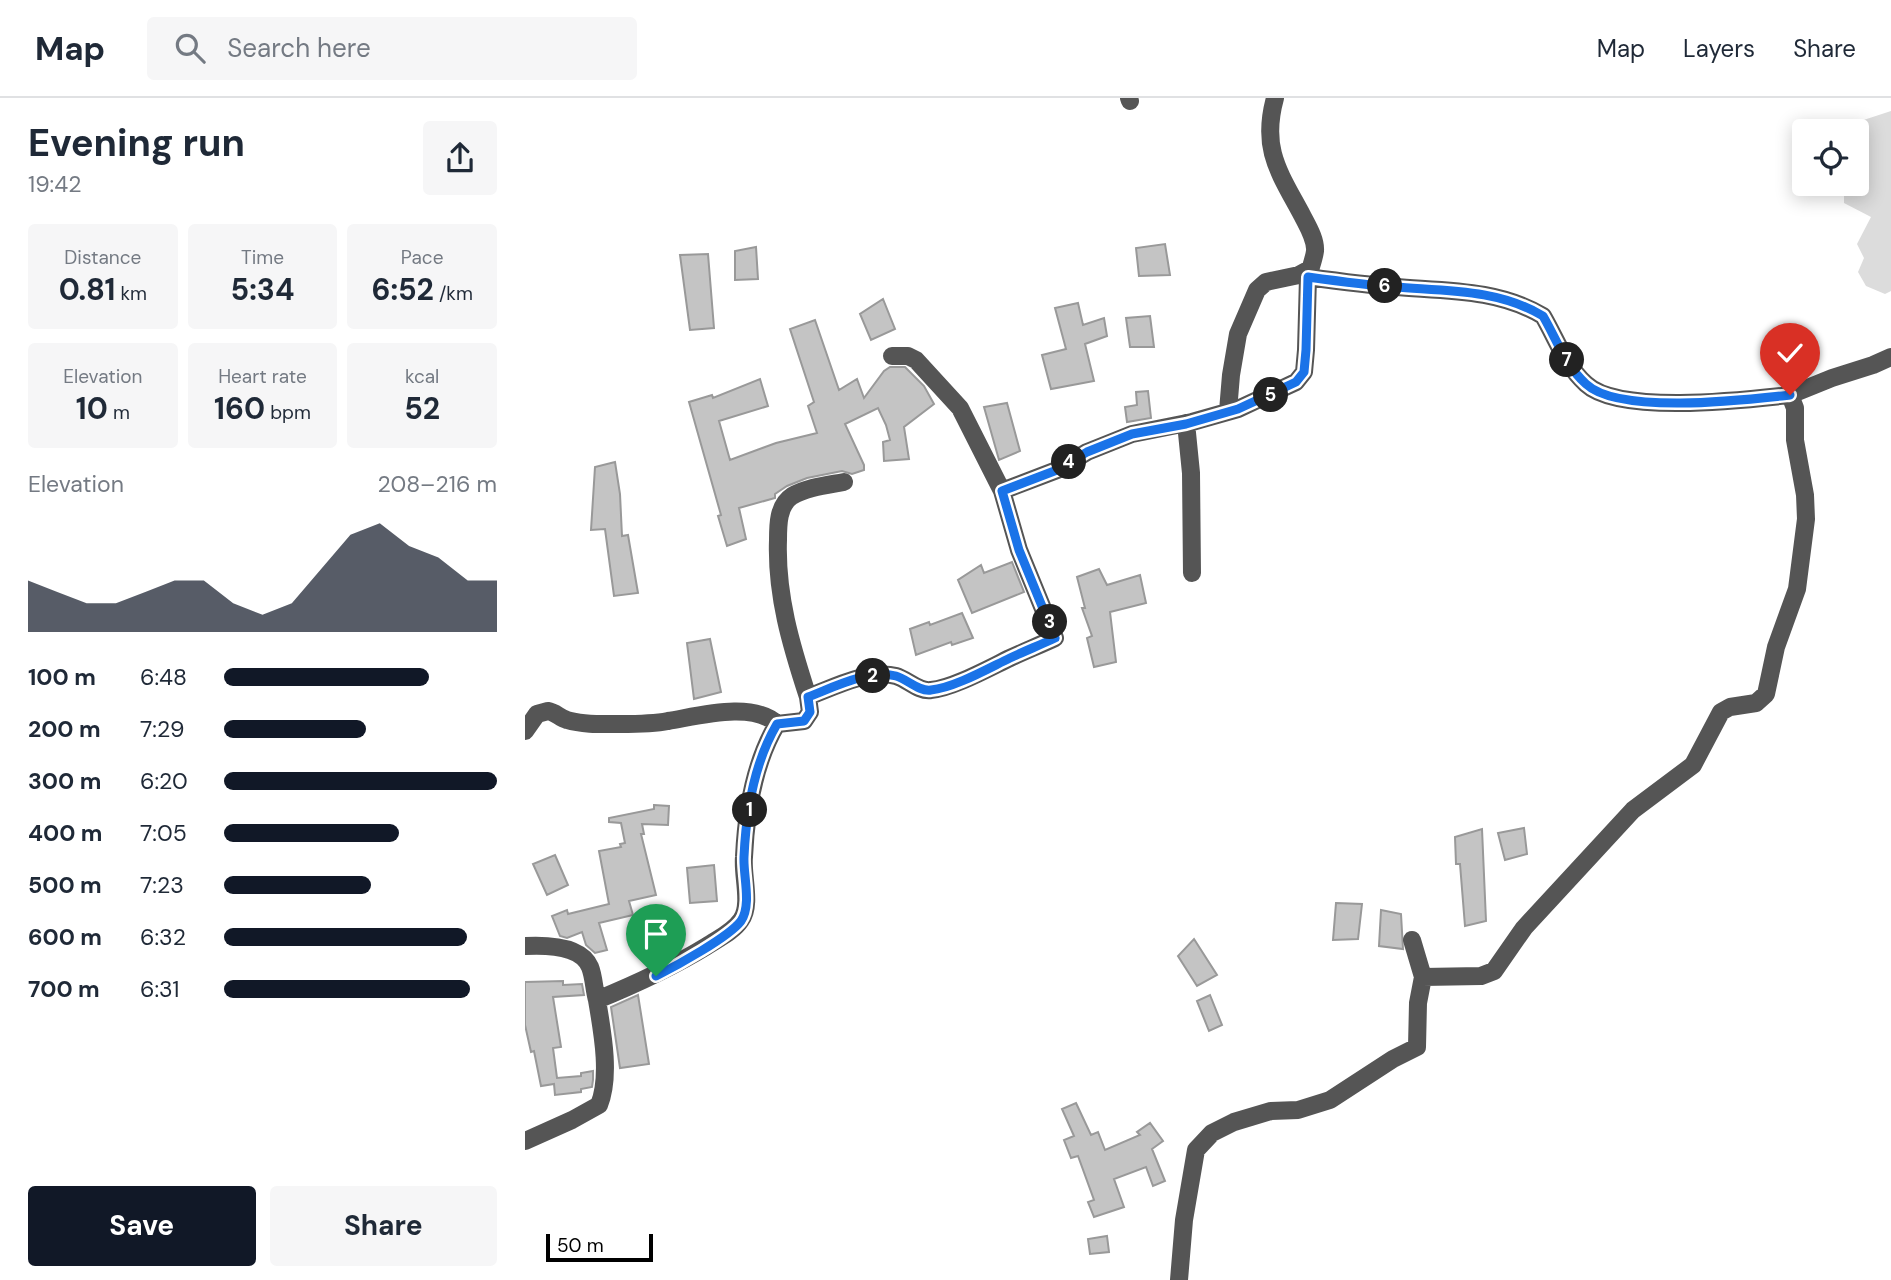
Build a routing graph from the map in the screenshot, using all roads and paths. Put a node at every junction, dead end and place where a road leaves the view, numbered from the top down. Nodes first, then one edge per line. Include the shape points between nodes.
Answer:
1 (1275, 98) edge
2 (1309, 273) junction
3 (892, 356) dead end
4 (1891, 357) edge
5 (1790, 395) junction
6 (1229, 411) junction
7 (1186, 424) junction
8 (844, 482) dead end
9 (1002, 491) junction
10 (1192, 573) dead end
11 (808, 697) junction
12 (777, 724) junction
13 (525, 731) edge
14 (1412, 940) dead end
15 (525, 946) edge
16 (1423, 977) junction
17 (597, 1000) junction
18 (525, 1141) edge
19 (1179, 1280) edge

1 - 2 street via 1269,121 1270,146 1279,177 1310,231 1315,250
2 - 5 street via 1352,284 1481,293 1517,304 1543,316 1559,349 1585,384 1619,400 1700,404
2 - 6 street via 1266,282 1257,290 1236,344
2 - 6 street via 1302,378
3 - 9 street via 916,360 960,408
4 - 5 street
5 - 16 street via 1805,495 1805,542 1797,589 1776,647 1766,694 1756,703 1721,712 1693,765 1633,810 1524,928 1493,971 1481,976
6 - 7 street
7 - 9 street via 1132,434
7 - 10 street
8 - 11 street via 791,496 778,525 777,572 783,610
9 - 11 street via 1019,550 1055,638 935,690 884,674
11 - 12 street via 808,718
12 - 13 street via 753,712 620,724 573,722 548,711 537,714
12 - 17 street via 753,786 743,860 743,919 680,963
14 - 16 street
15 - 17 street via 560,947 586,960
16 - 19 street via 1416,1047 1330,1100 1234,1122 1212,1133 1196,1150
17 - 18 street via 604,1053 599,1105

